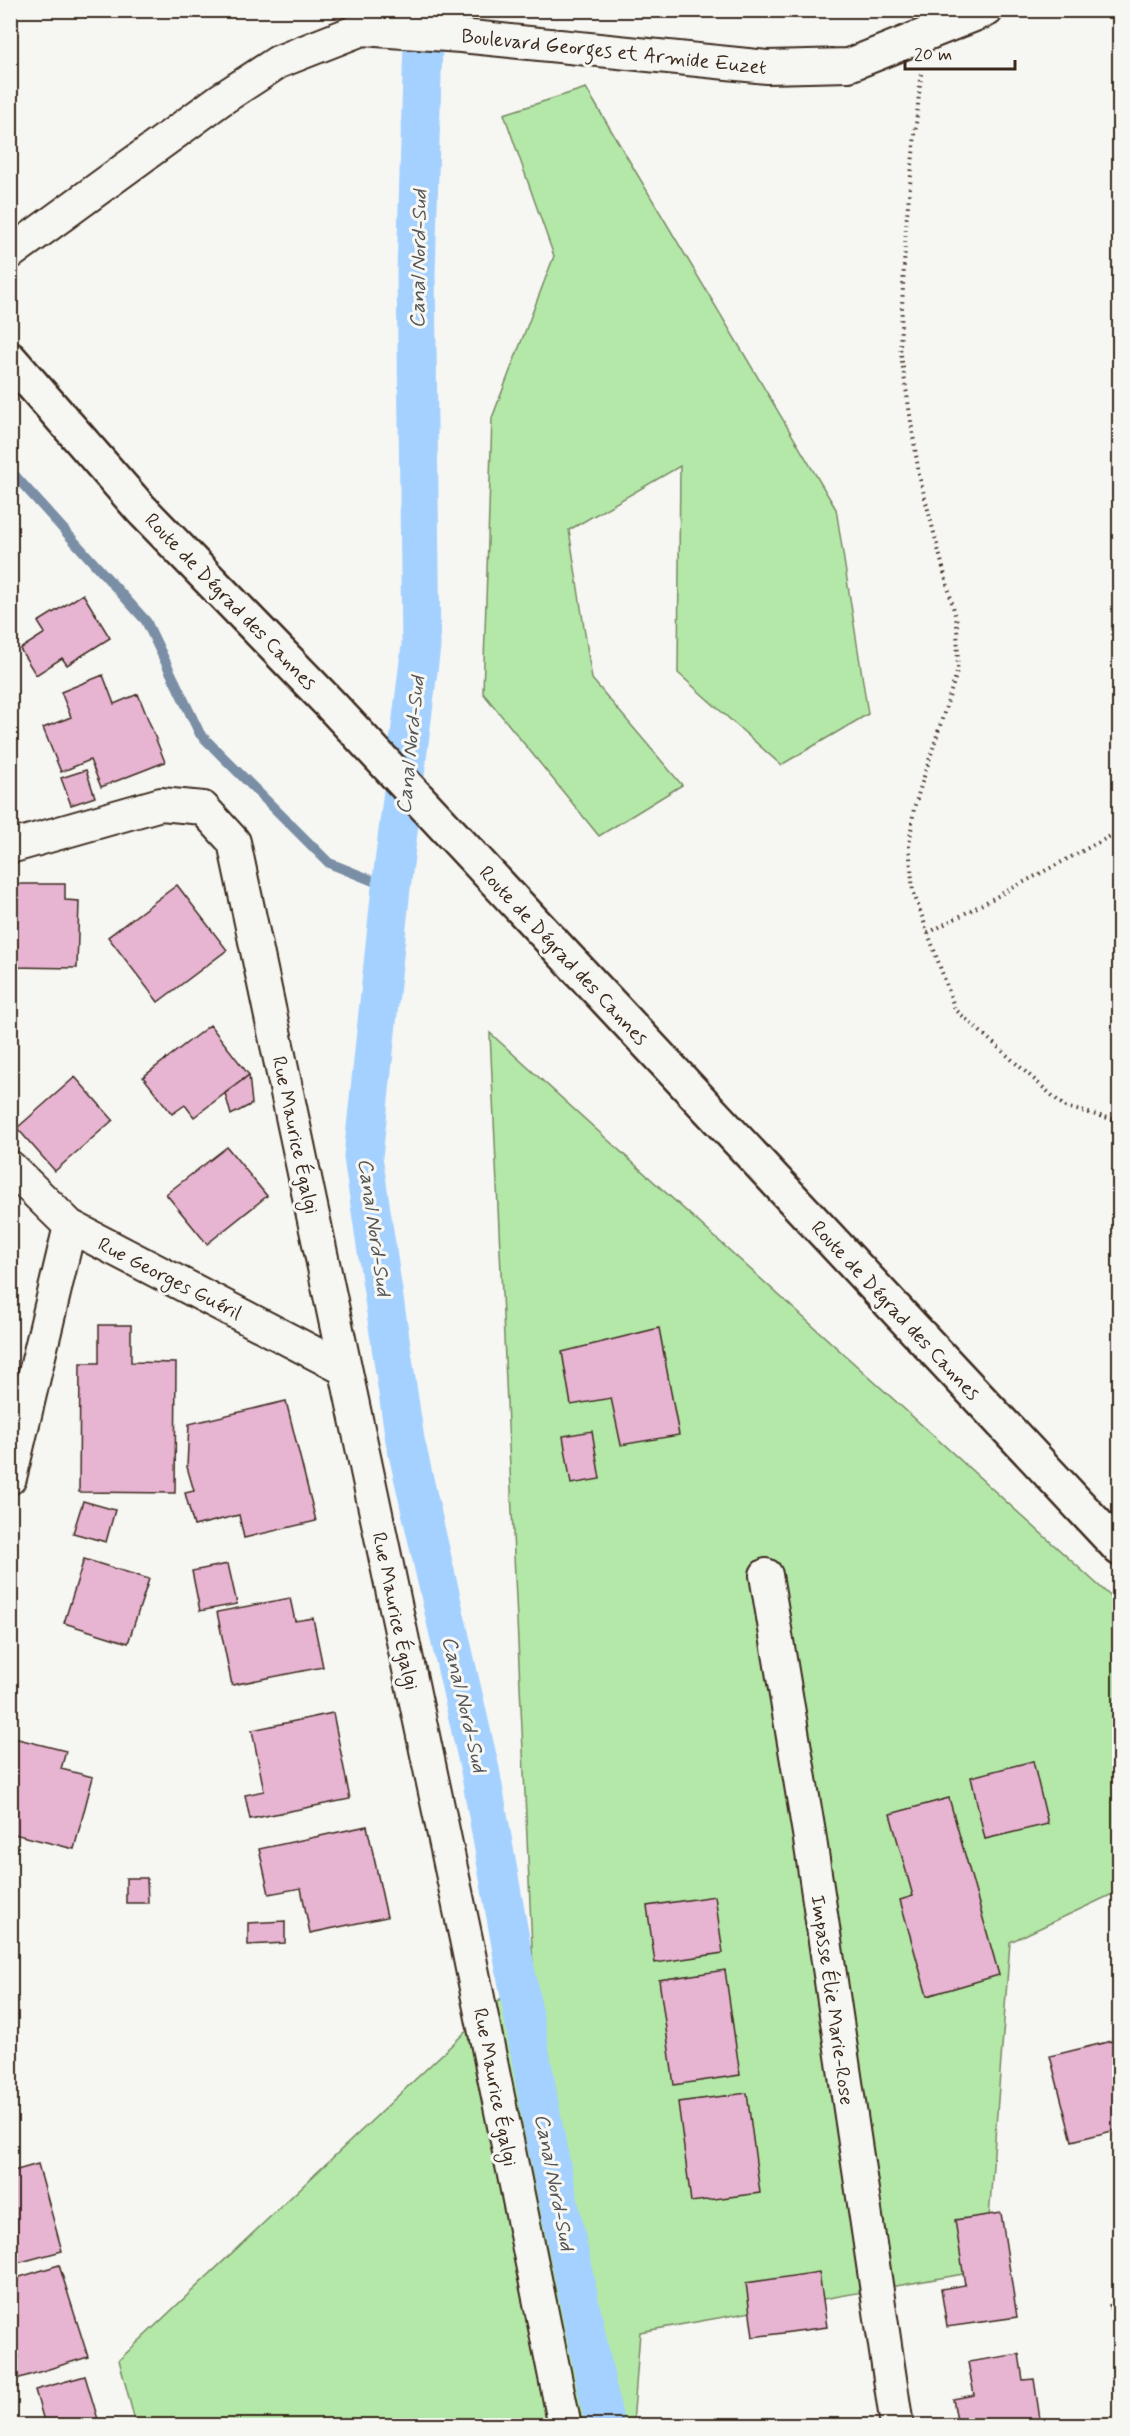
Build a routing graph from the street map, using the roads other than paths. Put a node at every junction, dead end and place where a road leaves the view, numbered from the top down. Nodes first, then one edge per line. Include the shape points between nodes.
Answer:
1 (987, 10) edge
2 (10, 253) edge
3 (10, 359) edge
4 (10, 847) edge
5 (10, 1167) edge
6 (69, 1226) junction
7 (345, 1368) junction
8 (10, 1478) edge
9 (1119, 1550) edge
10 (766, 1575) dead end
11 (565, 2426) edge
12 (897, 2426) edge

1 - 2 street, Boulevard Georges et Armide Euzet via 849,65 767,67 362,29 278,62
3 - 9 street, Route de Dégrad des Cannes via 140,508 330,704
4 - 7 street, Rue Maurice Égalgi via 161,804 203,808 234,842
5 - 6 street, Rue Georges Guéril
6 - 7 street, Rue Georges Guéril
6 - 8 street
7 - 11 street, Rue Maurice Égalgi
10 - 12 street, Impasse Élie Marie-Rose via 809,1833

